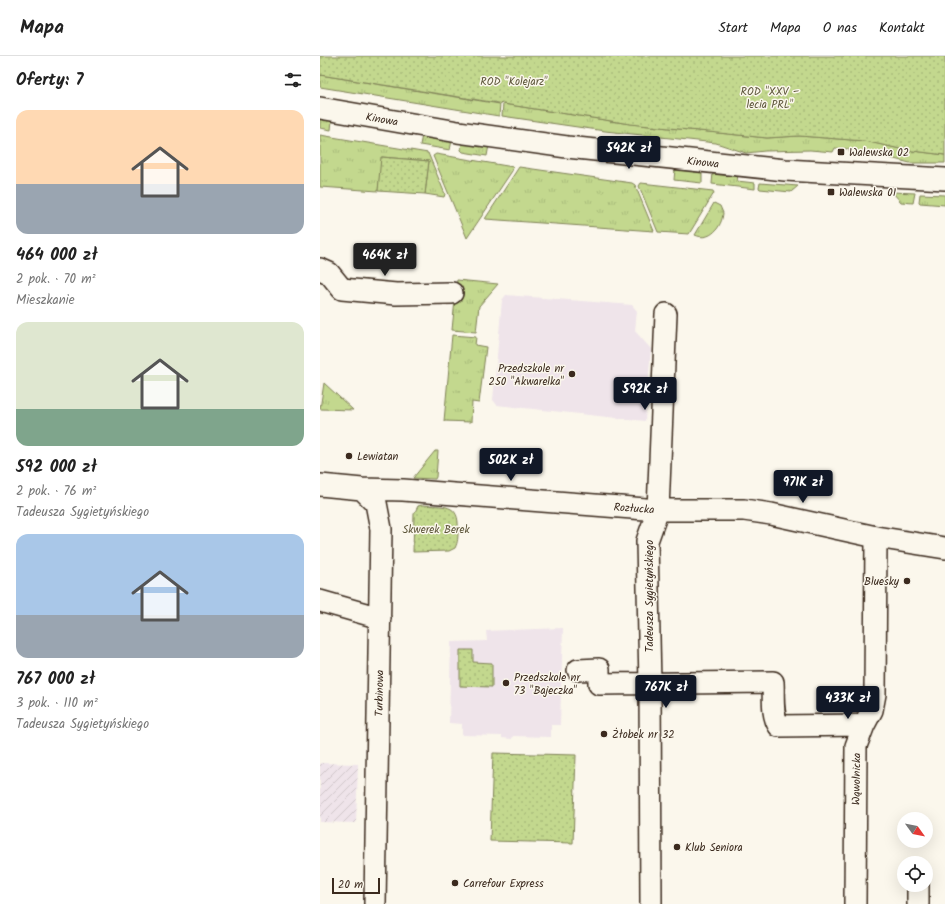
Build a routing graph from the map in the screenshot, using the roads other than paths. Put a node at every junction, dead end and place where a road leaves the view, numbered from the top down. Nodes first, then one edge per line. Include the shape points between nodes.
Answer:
1 (320, 108) edge
2 (945, 179) edge
3 (320, 270) edge
4 (452, 293) dead end
5 (666, 314) dead end
6 (320, 485) edge
7 (362, 489) junction
8 (658, 510) junction
9 (876, 537) junction
10 (945, 548) edge
11 (320, 601) edge
12 (380, 618) junction
13 (578, 670) dead end
14 (650, 684) junction
15 (864, 725) junction
16 (918, 892) edge
17 (375, 904) edge
18 (651, 904) edge
19 (855, 904) edge
20 (918, 904) edge

1 - 2 street, Kinowa via 458,132 567,147 786,170
3 - 4 street via 329,273 342,289 396,294
5 - 8 street, Tadeusza Sygietyńskiego
6 - 7 street, Rozłucka
7 - 8 street, Rozłucka
7 - 12 street, Turbinowa via 376,503 381,529
8 - 9 street, Rozłucka via 744,510
8 - 14 street, Tadeusza Sygietyńskiego via 647,541
9 - 10 street, Rozłucka
9 - 15 street, Wąwolnicka via 875,694 872,710
11 - 12 street
12 - 17 street, Turbinowa
13 - 14 street via 599,669 599,684
14 - 15 street via 773,682 776,722 779,726
14 - 18 street, Tadeusza Sygietyńskiego
15 - 19 street, Wąwolnicka via 856,746
16 - 20 street

